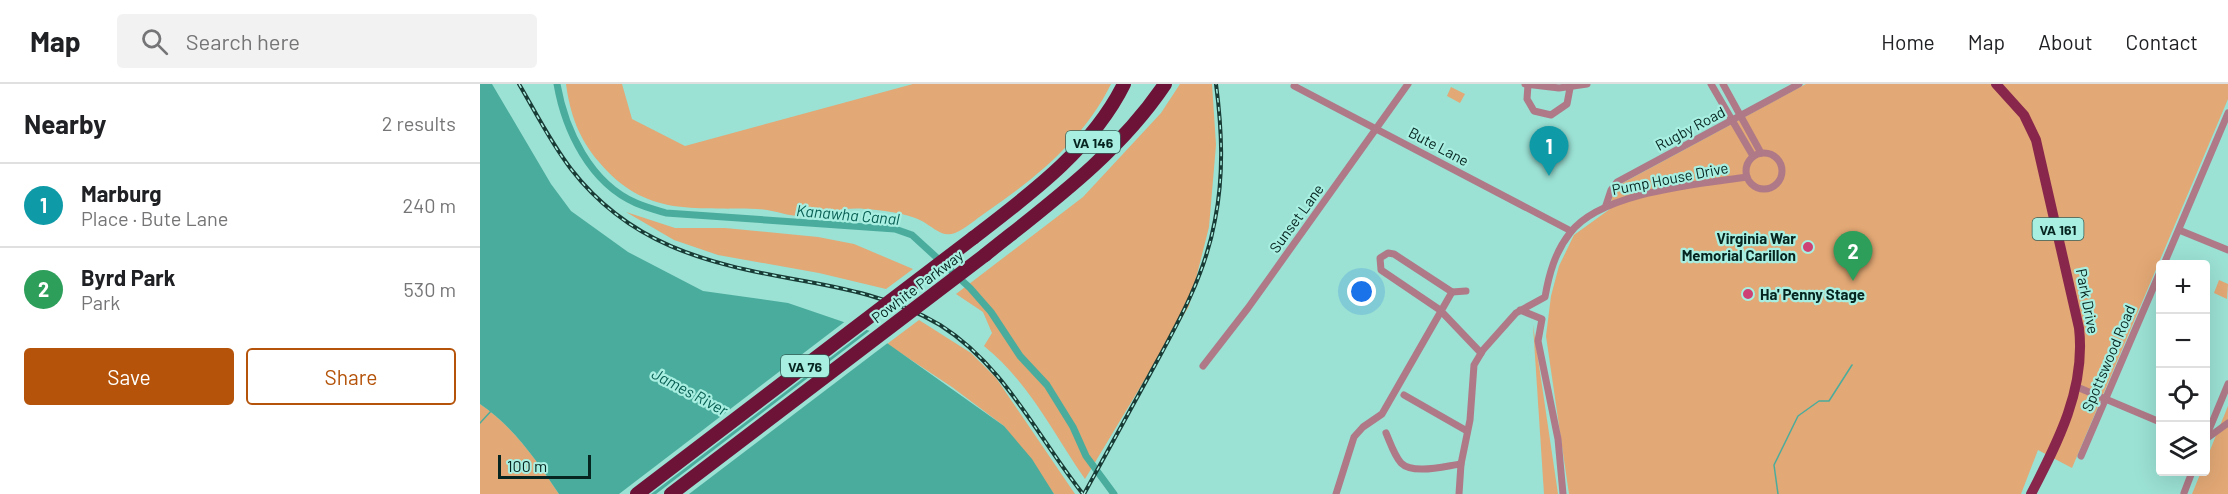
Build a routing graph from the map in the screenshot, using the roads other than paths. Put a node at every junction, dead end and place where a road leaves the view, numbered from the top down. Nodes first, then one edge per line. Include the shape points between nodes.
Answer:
1 (1124, 84) edge
2 (1133, 84) edge
3 (1166, 84) edge
4 (1408, 84) edge
5 (1527, 84) edge
6 (1587, 84) edge
7 (1711, 84) edge
8 (1723, 84) edge
9 (1799, 84) edge
10 (1996, 84) edge
11 (1294, 86) dead end
12 (1570, 88) junction
13 (2228, 113) edge
14 (1740, 116) junction
15 (1732, 121) junction
16 (1377, 129) junction
17 (1761, 153) junction
18 (1753, 156) junction
19 (1747, 177) junction
20 (1038, 188) junction
21 (1606, 205) junction
22 (2179, 230) junction
23 (1571, 231) junction
24 (2228, 250) edge
25 (2166, 260) edge
26 (2156, 281) edge
27 (1466, 291) dead end
28 (1452, 292) junction
29 (1440, 310) junction
30 (1520, 310) junction
31 (1481, 353) junction
32 (1203, 366) dead end
33 (2228, 384) edge
34 (2077, 387) junction
35 (1404, 395) dead end
36 (2104, 399) junction
37 (2156, 420) edge
38 (2228, 423) edge
39 (2210, 426) edge
40 (1467, 431) junction
41 (1386, 433) dead end
42 (2210, 435) edge
43 (2082, 456) dead end
44 (1461, 464) junction
45 (2190, 476) edge
46 (2184, 493) edge
47 (637, 494) edge
48 (671, 494) edge
49 (1336, 494) edge
50 (1459, 494) edge
51 (1563, 494) edge
52 (2031, 494) edge

1 - 20 highway, Powhite Parkway / VA 76 via 1104,117
2 - 20 highway, VA 146 via 1111,122 1095,140
3 - 48 highway, Powhite Parkway / VA 76, bridge via 1113,148 1080,179
4 - 16 street, Sunset Lane
5 - 12 street
5 - 12 street via 1527,99 1534,111 1551,115 1567,104
6 - 12 street
7 - 15 street
8 - 14 street
9 - 14 street, Rugby Road
10 - 34 main road, Park Drive / VA 161 via 2024,115 2046,174 2079,328 2082,351
11 - 16 street, Bute Lane
13 - 22 street
14 - 15 street, Rugby Road
14 - 17 street
15 - 18 street
15 - 21 street, Rugby Road via 1617,182
16 - 23 street, Bute Lane
16 - 32 street, Sunset Lane
17 - 18 street
17 - 19 street via 1771,154 1779,161 1779,182 1770,188 1759,188
18 - 19 street via 1747,164
19 - 21 street, Pump House Drive via 1651,193
20 - 47 highway, Powhite Parkway / VA 76, bridge
21 - 23 street, Pump House Drive
22 - 24 street
22 - 25 street
23 - 30 street, Pump House Drive via 1555,260 1545,297
26 - 36 street, Spottswood Road
27 - 28 street
28 - 29 street
28 - 29 street via 1394,254 1380,258 1381,270
29 - 31 street
29 - 49 street via 1382,414 1363,427 1349,445
30 - 31 street
30 - 51 street via 1542,319 1538,341 1558,439
31 - 40 street via 1473,372
33 - 39 street
34 - 36 street
34 - 52 main road, Park Drive / VA 161 via 2054,449
35 - 40 street
36 - 37 street
36 - 43 street, Spottswood Road
38 - 42 street
40 - 44 street
41 - 44 street via 1399,461 1406,466
44 - 50 street
45 - 46 street

